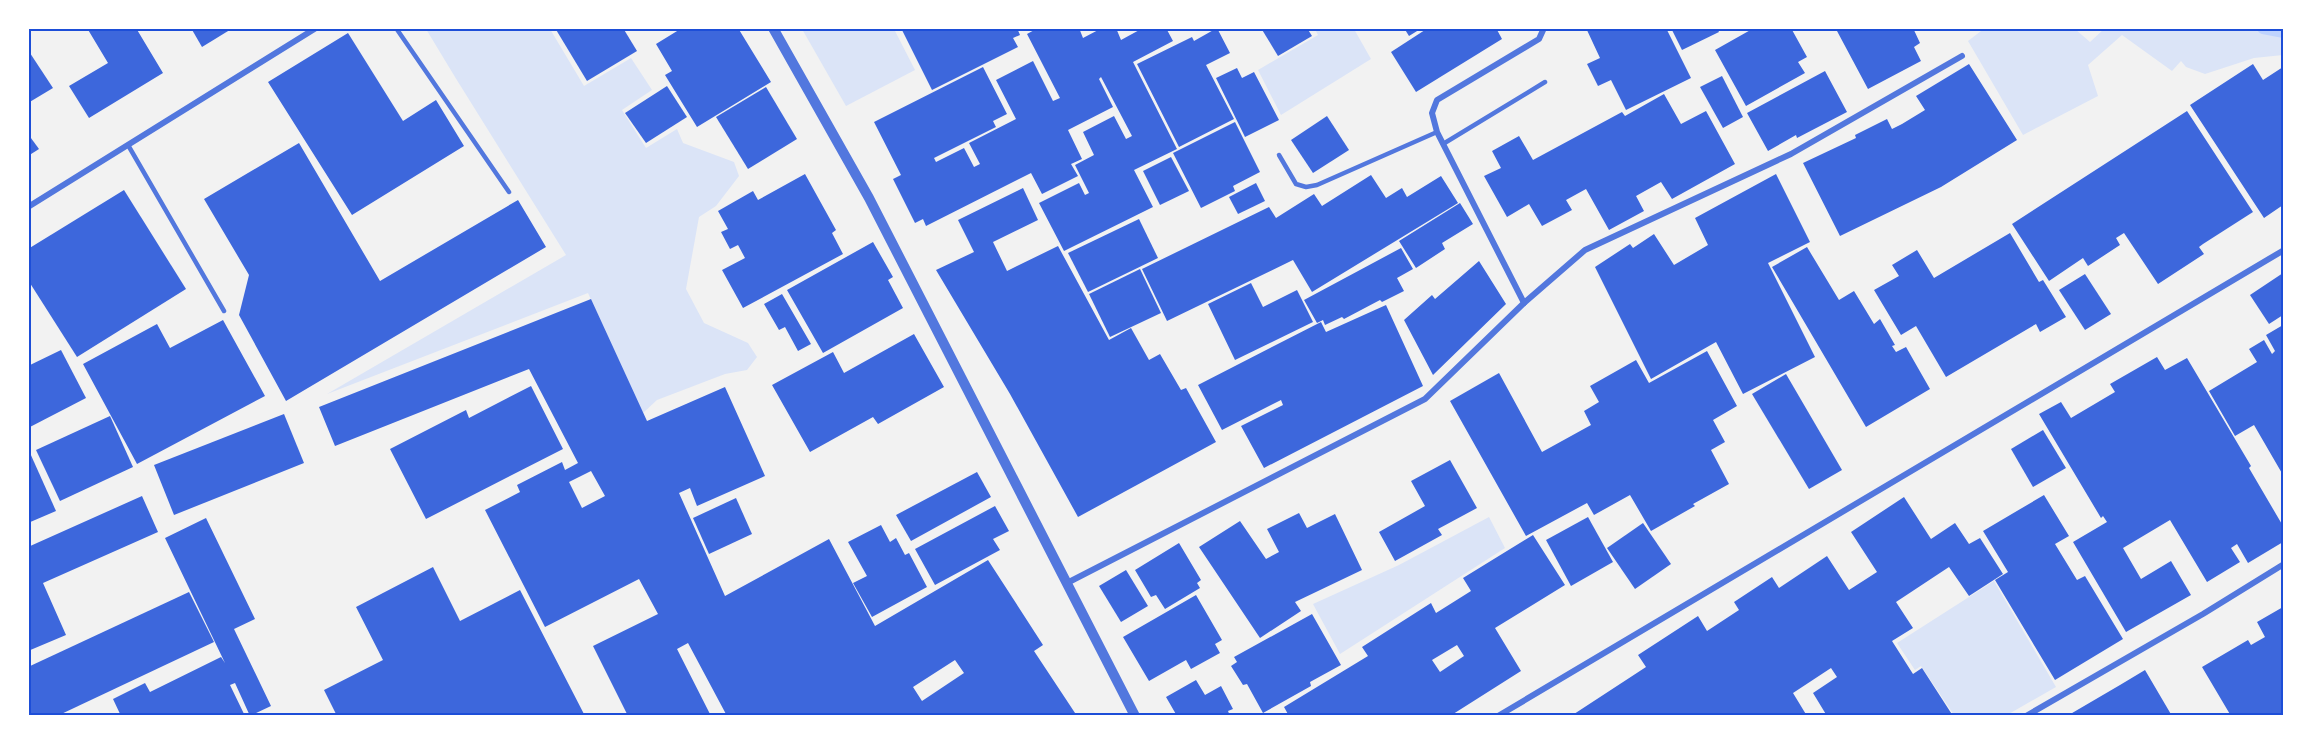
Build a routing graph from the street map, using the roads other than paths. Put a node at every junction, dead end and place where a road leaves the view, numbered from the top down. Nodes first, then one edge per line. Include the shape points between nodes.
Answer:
1 (316, 28) edge
2 (396, 28) edge
3 (773, 28) edge
4 (1544, 28) edge
5 (1962, 56) dead end
6 (1545, 82) dead end
7 (1437, 132) junction
8 (1443, 144) junction
9 (128, 145) junction
10 (1279, 154) dead end
11 (509, 192) dead end
12 (28, 207) edge
13 (2283, 250) edge
14 (1524, 303) junction
15 (224, 311) dead end
16 (2283, 564) edge
17 (1067, 583) junction
18 (1135, 716) edge
19 (1498, 716) edge
20 (2026, 716) edge

1 - 9 street
2 - 11 lane
3 - 17 street via 869,198
4 - 7 street via 1539,39 1437,99 1432,113
5 - 14 street via 1791,154 1585,250
6 - 8 lane
7 - 8 street
7 - 10 lane via 1306,187 1296,184
8 - 14 street
9 - 12 street
9 - 15 lane
13 - 19 street
14 - 17 street via 1425,399
16 - 20 street
17 - 18 street

